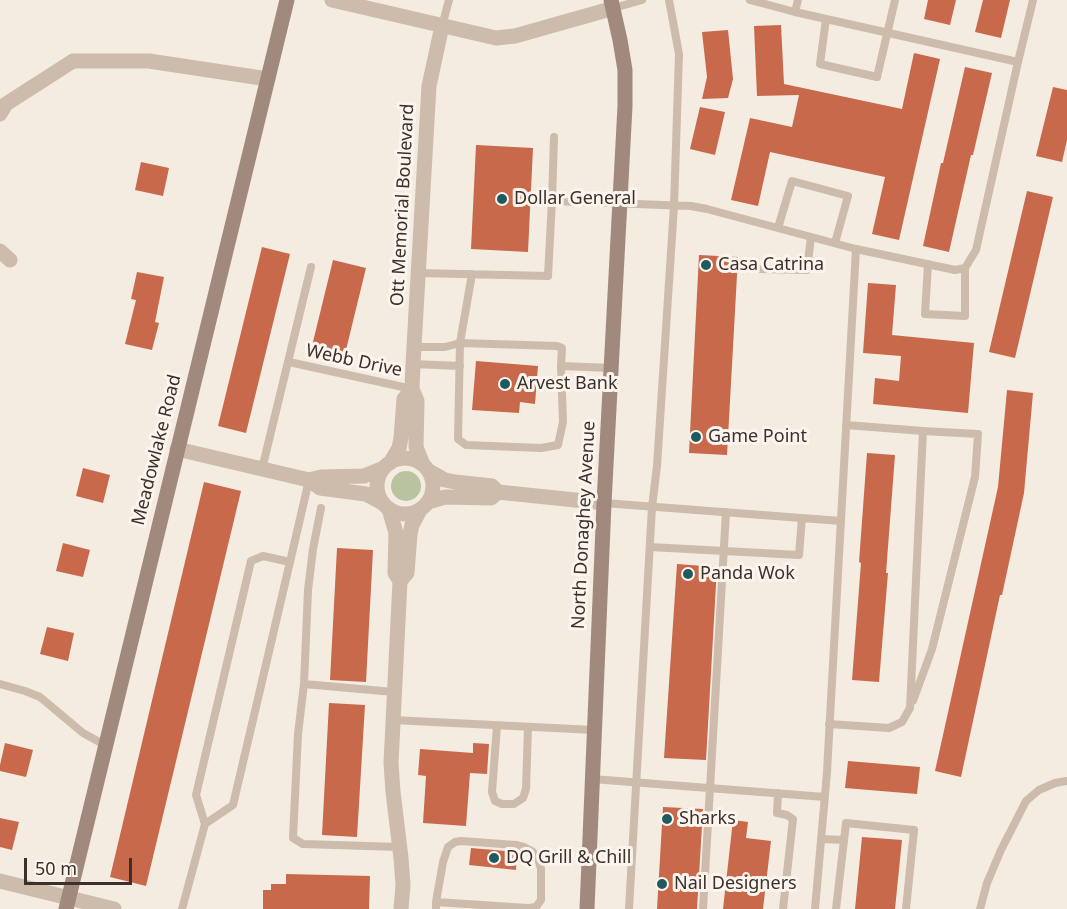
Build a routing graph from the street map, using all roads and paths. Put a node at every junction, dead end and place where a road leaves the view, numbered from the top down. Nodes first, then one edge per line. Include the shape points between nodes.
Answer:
1 (287, 0) edge
2 (333, 0) edge
3 (449, 0) edge
4 (642, 0) edge
5 (669, 0) edge
6 (750, 0) edge
7 (798, 0) edge
8 (895, 0) edge
9 (1033, 0) edge
10 (612, 4) edge
11 (795, 12) junction
12 (826, 19) junction
13 (442, 26) junction
14 (888, 32) junction
15 (1018, 62) junction
16 (268, 79) junction
17 (0, 114) edge
18 (554, 138) dead end
19 (552, 201) junction
20 (620, 204) junction
21 (674, 206) junction
22 (778, 228) junction
23 (812, 237) junction
24 (835, 243) junction
25 (856, 249) junction
26 (927, 264) junction
27 (311, 267) dead end
28 (965, 268) junction
29 (761, 269) dead end
30 (418, 273) junction
31 (472, 274) junction
32 (460, 343) junction
33 (414, 347) junction
34 (289, 362) junction
35 (413, 364) junction
36 (459, 366) junction
37 (561, 366) junction
38 (611, 368) junction
39 (412, 388) junction
40 (846, 425) junction
41 (923, 431) junction
42 (177, 449) junction
43 (387, 466) junction
44 (426, 468) junction
45 (262, 469) junction
46 (309, 480) junction
47 (498, 492) junction
48 (604, 503) junction
49 (386, 506) junction
50 (424, 506) junction
51 (652, 507) junction
52 (321, 508) dead end
53 (726, 512) junction
54 (802, 518) junction
55 (841, 521) junction
56 (650, 547) junction
57 (724, 550) junction
58 (290, 562) junction
59 (400, 581) junction
60 (0, 684) edge
61 (304, 684) junction
62 (394, 692) junction
63 (910, 708) junction
64 (393, 720) junction
65 (829, 724) junction
66 (497, 726) junction
67 (528, 727) junction
68 (594, 730) junction
69 (105, 745) junction
70 (592, 778) junction
71 (1067, 781) edge
72 (635, 782) junction
73 (709, 788) junction
74 (778, 793) junction
75 (825, 797) junction
76 (204, 824) junction
77 (821, 839) junction
78 (844, 840) junction
79 (399, 847) junction
80 (0, 881) edge
81 (67, 903) edge
82 (436, 906) edge
83 (511, 908) edge
84 (114, 909) edge
85 (182, 909) edge
86 (401, 909) edge
87 (587, 909) edge
88 (629, 909) edge
89 (703, 909) edge
90 (783, 909) edge
91 (815, 909) edge
92 (836, 909) edge
93 (906, 909) edge
94 (980, 909) edge

1 - 16 street, Meadowlake Road
2 - 13 street
3 - 13 lane
4 - 10 lane
5 - 21 lane via 679,54
6 - 11 lane
7 - 11 lane
8 - 14 lane
9 - 15 lane
10 - 13 street via 515,36 496,38
10 - 20 street, North Donaghey Avenue via 625,70
11 - 12 lane
12 - 14 lane
12 - 14 lane via 820,64 877,77
13 - 30 street, Ott Memorial Boulevard via 429,86
14 - 15 lane
15 - 28 lane via 976,250
16 - 17 street via 148,62 73,61 6,104
16 - 42 street, Meadowlake Road
18 - 19 lane
19 - 20 lane
19 - 31 lane via 548,276
20 - 21 lane
20 - 38 street, North Donaghey Avenue
21 - 22 lane via 707,209
21 - 51 lane
22 - 23 lane
22 - 24 lane via 792,181 848,195
23 - 24 lane
23 - 29 lane via 807,270
24 - 25 lane
25 - 26 lane
25 - 40 lane
26 - 28 lane via 955,270
26 - 28 lane via 925,314 965,316
27 - 34 lane
30 - 31 lane
30 - 33 street, Ott Memorial Boulevard
31 - 32 lane
32 - 33 lane
32 - 36 lane
32 - 37 lane via 557,346 562,348
33 - 35 street, Ott Memorial Boulevard
34 - 39 lane, Webb Drive
34 - 45 lane
35 - 36 lane
35 - 39 street, Ott Memorial Boulevard
36 - 37 lane via 458,439 466,445 541,448 558,445 563,422
37 - 38 lane
38 - 48 street, North Donaghey Avenue
39 - 43 street, Ott Memorial Boulevard via 404,399 399,447
39 - 44 street, Ott Memorial Boulevard via 417,401 416,447
40 - 41 lane
40 - 55 lane
41 - 63 lane
41 - 63 lane via 978,434 975,477 932,649
42 - 45 street
42 - 69 street, Meadowlake Road
43 - 44 street via 405,458
43 - 46 street via 364,476
43 - 49 street via 378,486
44 - 47 street via 445,480 492,486
44 - 50 street via 433,487
45 - 46 street
46 - 49 street via 320,488 366,494
46 - 58 lane
47 - 48 street
47 - 50 street via 491,498 445,497
48 - 51 lane
48 - 68 street, North Donaghey Avenue
49 - 50 street via 405,514
49 - 59 street via 396,533 395,573
50 - 59 street via 412,525 407,573
51 - 53 lane
51 - 56 lane
52 - 61 lane via 308,590
53 - 54 lane
53 - 57 lane
54 - 55 lane
54 - 57 lane via 799,555
55 - 65 lane
56 - 57 lane
56 - 72 lane
57 - 73 lane
58 - 76 lane via 233,805
58 - 76 lane via 263,556 251,561 196,795
59 - 62 street
60 - 69 lane via 40,697 83,733
61 - 62 lane
61 - 79 lane via 293,838 303,844
62 - 64 street
63 - 65 lane via 902,722 889,728
64 - 66 lane
64 - 79 street via 391,763
65 - 75 lane
66 - 67 lane
66 - 67 lane via 492,792 495,801 502,804 514,804 523,798
67 - 68 lane
68 - 70 street, North Donaghey Avenue
69 - 81 street, Meadowlake Road
70 - 72 lane
70 - 87 street, North Donaghey Avenue
71 - 94 lane via 1039,790 1026,801 996,861
72 - 73 lane
72 - 88 lane
73 - 74 lane
73 - 89 lane
74 - 75 lane
74 - 90 lane via 777,813 793,819
75 - 77 lane
76 - 85 lane
77 - 78 lane
77 - 91 lane
78 - 92 lane
78 - 93 lane via 846,823 914,830
79 - 86 street
80 - 81 street
81 - 84 street
82 - 83 lane
82 - 83 lane via 448,847 461,841 516,845 538,858 542,869 541,900 529,908

